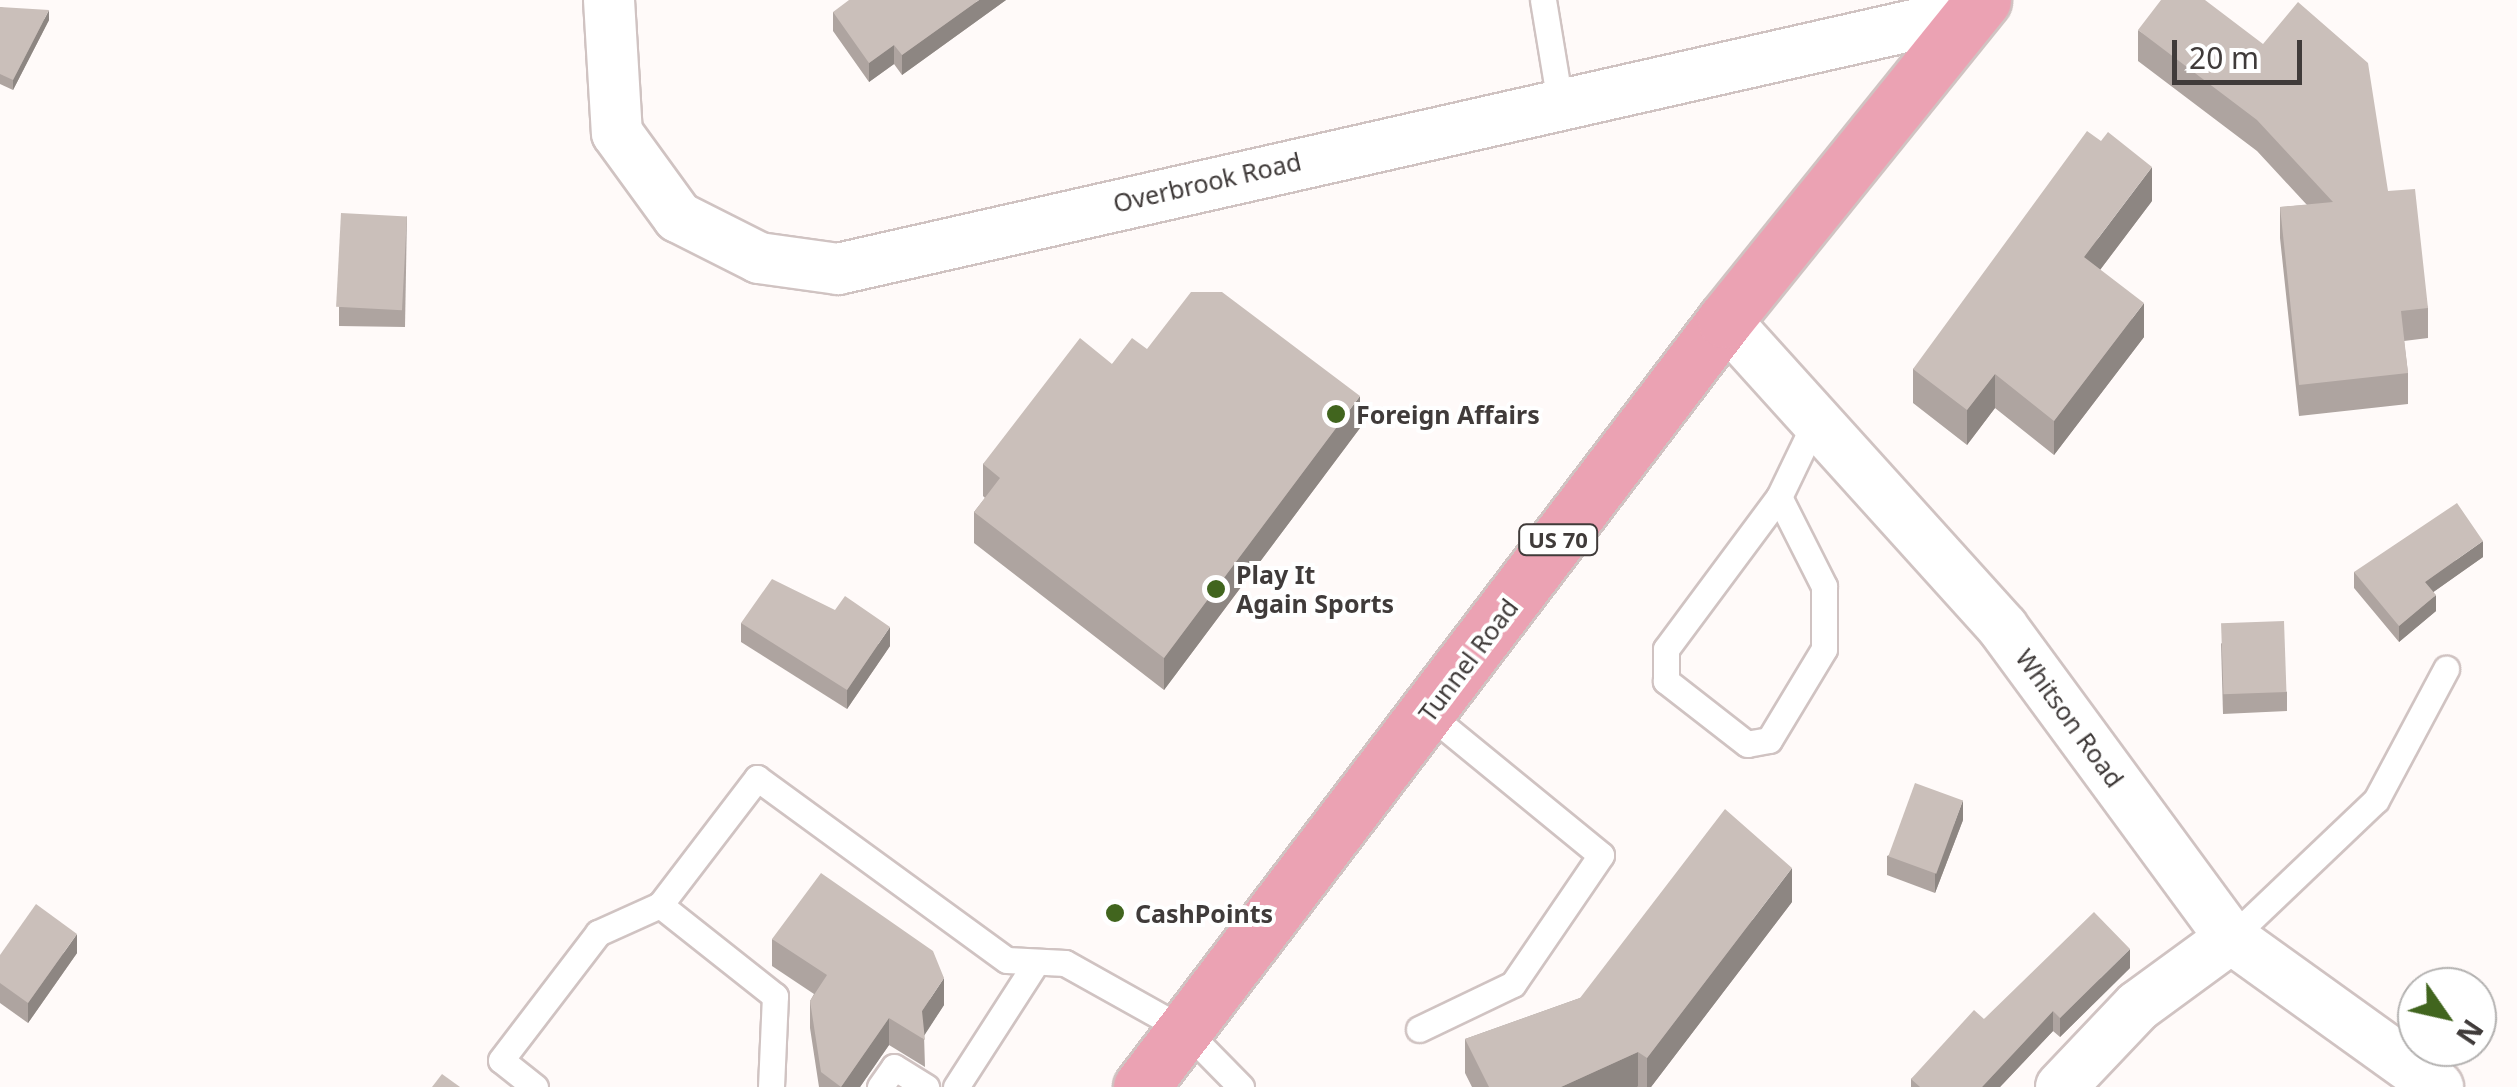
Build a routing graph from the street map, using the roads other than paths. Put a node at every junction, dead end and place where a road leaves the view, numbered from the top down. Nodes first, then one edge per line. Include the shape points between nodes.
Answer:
1 (610, 0) edge
2 (1543, 0) edge
3 (1979, 5) edge
4 (1560, 103) junction
5 (1725, 320) junction
6 (1816, 420) junction
7 (1778, 497) junction
8 (2446, 670) dead end
9 (1429, 714) junction
10 (660, 906) junction
11 (2231, 938) junction
12 (1036, 963) junction
13 (1185, 1030) junction
14 (1419, 1030) dead end
15 (535, 1087) edge
16 (771, 1087) edge
17 (880, 1087) edge
18 (926, 1087) edge
19 (956, 1087) edge
20 (1141, 1087) edge
21 (1241, 1087) edge
22 (2061, 1087) edge
23 (2438, 1087) edge

1 - 4 street, Overbrook Road via 618,134 678,217 759,258 838,269
2 - 4 lane
3 - 4 street, Overbrook Road
3 - 5 main road, Tunnel Road / US 70
5 - 6 street, Whitson Road
5 - 9 main road, Tunnel Road / US 70
6 - 7 lane
6 - 11 street, Whitson Road via 2003,628
7 - 7 lane via 1666,649 1666,680 1747,744 1769,740 1824,648 1828,618 1824,586
8 - 11 lane via 2376,800
9 - 13 main road, Tunnel Road / US 70
9 - 14 lane via 1600,855 1513,984
10 - 12 lane via 757,778 1007,960
10 - 15 lane via 598,933 501,1060
10 - 16 lane via 775,996
11 - 22 street via 2138,1006
11 - 23 street, Whitson Road
12 - 13 lane via 1065,963
12 - 19 lane
13 - 20 main road, Tunnel Road / US 70
13 - 21 lane
17 - 18 lane via 894,1066

